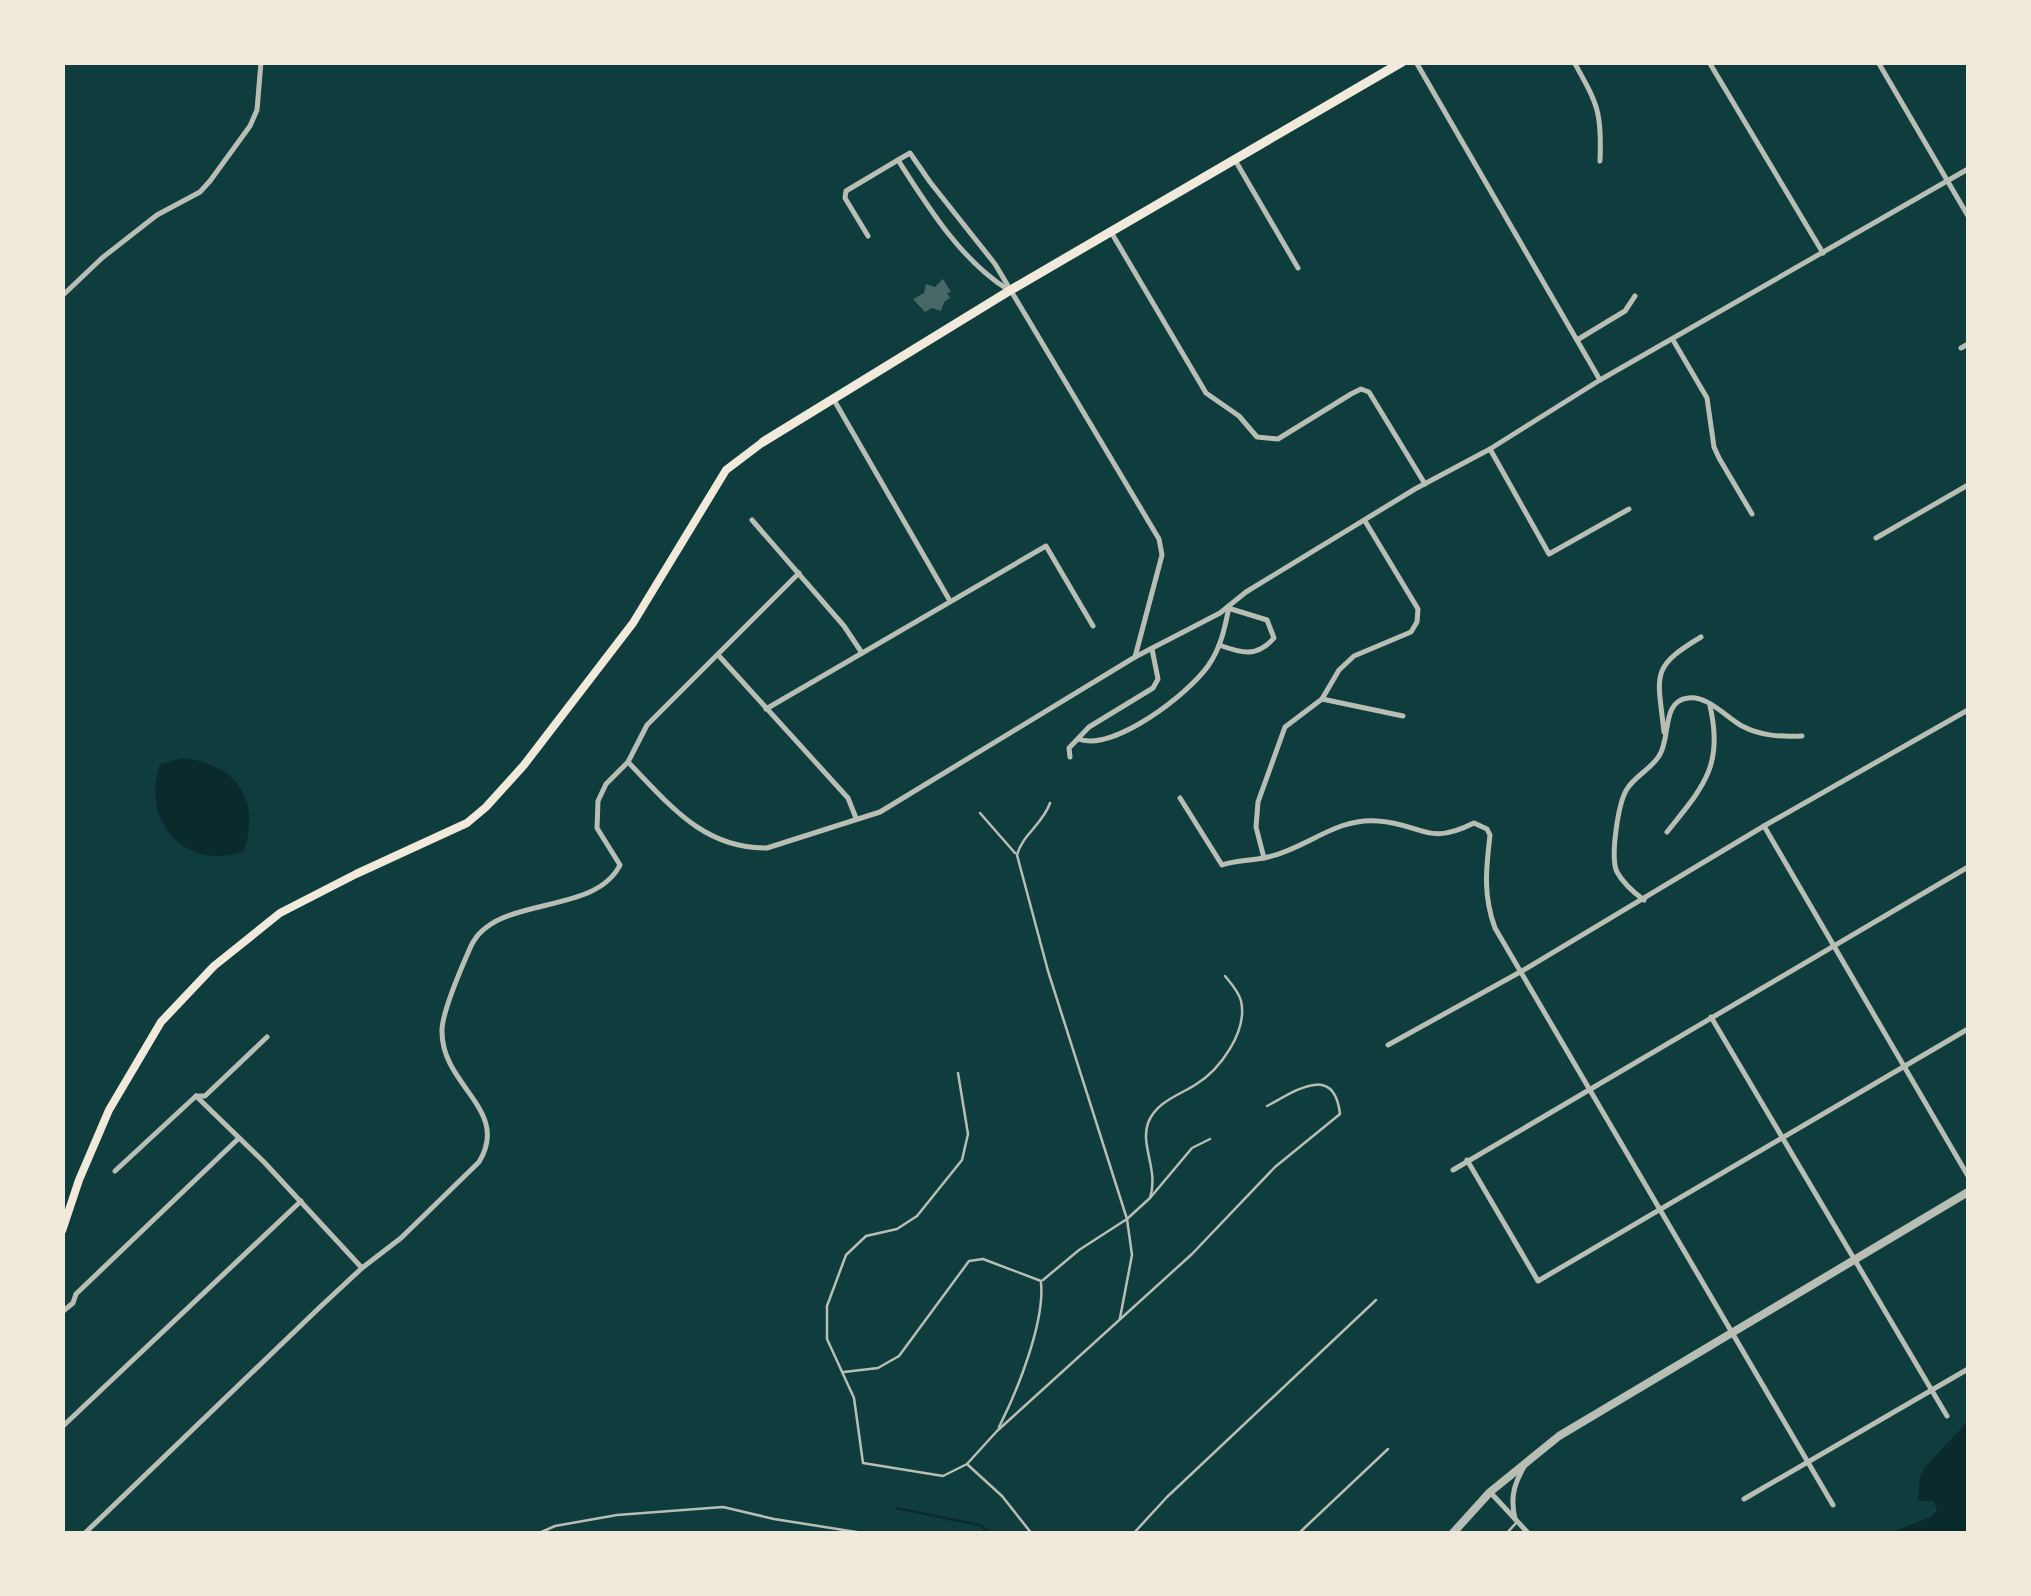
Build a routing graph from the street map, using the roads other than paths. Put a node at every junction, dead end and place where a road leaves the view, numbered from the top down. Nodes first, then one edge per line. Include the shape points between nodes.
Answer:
1 (260, 62) edge
2 (1402, 62) edge
3 (1416, 62) edge
4 (1574, 62) edge
5 (1709, 62) edge
6 (1878, 62) edge
7 (898, 160) junction
8 (1235, 160) junction
9 (1600, 161) dead end
10 (1968, 169) edge
11 (1948, 182) junction
12 (1968, 216) edge
13 (1111, 232) junction
14 (868, 236) dead end
15 (1822, 253) junction
16 (1298, 268) dead end
17 (1010, 291) junction
18 (62, 296) edge
19 (1635, 296) dead end
20 (1577, 340) junction
21 (1673, 340) junction
22 (1968, 344) edge
23 (1961, 348) dead end
24 (1600, 380) junction
25 (834, 400) junction
26 (763, 442) joint
27 (1490, 449) junction
28 (1425, 484) junction
29 (1968, 485) edge
30 (1629, 508) dead end
31 (1752, 514) dead end
32 (752, 520) dead end
33 (1365, 521) junction
34 (1876, 538) dead end
35 (799, 574) junction
36 (950, 602) junction
37 (1229, 607) junction
38 (1093, 626) dead end
39 (1701, 637) dead end
40 (1219, 645) junction
41 (1152, 650) junction
42 (862, 654) junction
43 (719, 656) junction
44 (1136, 657) junction
45 (1322, 698) junction
46 (1710, 706) junction
47 (766, 709) junction
48 (1968, 710) edge
49 (1403, 716) dead end
50 (1802, 736) dead end
51 (1078, 739) junction
52 (1665, 740) junction
53 (1070, 757) dead end
54 (628, 762) junction
55 (1180, 798) dead end
56 (1050, 803) dead end
57 (980, 813) dead end
58 (856, 818) junction
59 (1764, 826) junction
60 (1667, 832) dead end
61 (1017, 856) junction
62 (1264, 858) junction
63 (1968, 867) edge
64 (1644, 900) junction
65 (1835, 945) junction
66 (1522, 972) junction
67 (1225, 976) dead end
68 (1712, 1017) junction
69 (1968, 1029) edge
70 (267, 1037) dead end
71 (1388, 1044) dead end
72 (1904, 1066) junction
73 (958, 1073) dead end
74 (1589, 1088) junction
75 (196, 1096) junction
76 (1266, 1106) dead end
77 (239, 1138) junction
78 (1783, 1138) junction
79 (1210, 1139) dead end
80 (1467, 1160) junction
81 (1453, 1170) dead end
82 (115, 1171) dead end
83 (1968, 1176) edge
84 (1968, 1192) edge
85 (1150, 1198) junction
86 (302, 1202) junction
87 (1660, 1210) junction
88 (1127, 1219) junction
89 (62, 1230) edge
90 (1854, 1260) junction
91 (362, 1268) junction
92 (1041, 1282) junction
93 (1376, 1300) dead end
94 (62, 1312) edge
95 (1120, 1322) junction
96 (1731, 1332) junction
97 (1968, 1369) edge
98 (841, 1372) junction
99 (1930, 1391) junction
100 (1947, 1416) dead end
101 (62, 1427) edge
102 (997, 1431) junction
103 (1388, 1449) dead end
104 (1528, 1460) junction
105 (1808, 1462) junction
106 (967, 1464) junction
107 (1490, 1492) junction
108 (1744, 1499) dead end
109 (1833, 1505) dead end
110 (1516, 1520) junction
111 (84, 1534) edge
112 (537, 1534) edge
113 (868, 1534) edge
114 (1032, 1534) edge
115 (1133, 1534) edge
116 (1298, 1534) edge
117 (1452, 1534) edge
118 (1506, 1534) edge
119 (1529, 1534) edge

1 - 18 street via 257,110 210,182 157,215
2 - 8 main road
3 - 20 street
4 - 9 street via 1598,104
5 - 15 street
6 - 11 street
7 - 14 street via 846,191
7 - 17 street via 982,273
7 - 17 street via 910,153
8 - 13 main road
8 - 16 street
10 - 11 street
11 - 12 street
11 - 15 street
13 - 17 main road
13 - 28 street via 1206,394 1257,436 1278,439 1360,389 1369,392
15 - 21 street
17 - 25 main road
17 - 44 street via 1158,539 1162,555
19 - 20 street via 1625,310
20 - 24 street
21 - 24 street
21 - 31 street via 1707,398 1714,447
22 - 23 street
24 - 27 street
25 - 26 main road
25 - 36 street
26 - 89 main road via 726,470 633,623 486,807 467,823 280,913 214,966 162,1022 109,1110
27 - 28 street
27 - 30 street via 1550,554
28 - 33 street
29 - 34 street
32 - 35 street
33 - 37 street
33 - 45 street via 1418,609 1418,622 1411,632 1354,656
35 - 42 street
35 - 43 street
36 - 38 street via 1046,546
36 - 42 street
37 - 40 street
37 - 40 street via 1267,620 1274,638 1243,654
37 - 41 street
39 - 52 street via 1661,667
40 - 51 street via 1208,666 1144,722 1114,736
41 - 44 street
41 - 51 street via 1154,688
42 - 47 street
43 - 47 street
43 - 54 street via 646,725
44 - 58 street via 880,812
45 - 49 street
45 - 62 street via 1285,727 1277,744 1258,802
46 - 50 street via 1760,733
46 - 52 street via 1690,697 1679,700
46 - 60 street via 1716,733 1710,772
47 - 58 street via 848,798
48 - 59 street
51 - 53 street
52 - 64 street via 1661,754 1624,794 1619,814 1616,870
54 - 58 street via 686,822 749,848
54 - 91 street via 598,801 598,828 620,865 612,880 494,921 474,939 441,1029 446,1058 490,1133 486,1150 402,1238
55 - 62 street via 1222,864
56 - 61 lane
57 - 61 lane
59 - 64 street
59 - 65 street
61 - 88 lane
62 - 66 street via 1335,827 1376,820 1430,836 1483,825 1490,836 1488,909
63 - 65 street
64 - 66 street
65 - 68 street
65 - 72 street
66 - 71 street
66 - 74 street
67 - 85 lane via 1241,1000 1239,1030 1199,1083 1171,1098 1148,1122 1156,1180
68 - 74 street
68 - 78 street
69 - 72 street
70 - 75 street via 205,1096
72 - 78 street
72 - 83 street
73 - 98 lane via 968,1134 962,1160 918,1216 866,1236 842,1262 825,1328
74 - 80 street
74 - 87 street
75 - 77 street
75 - 82 street
76 - 95 lane via 1310,1084 1332,1091 1340,1114 1274,1167
77 - 86 street
77 - 94 street
78 - 87 street
78 - 90 street
79 - 85 lane via 1192,1148
80 - 81 street
80 - 87 street via 1538,1280
84 - 90 street
85 - 88 lane
86 - 91 street
86 - 101 street
87 - 96 street
88 - 92 lane
88 - 95 lane via 1132,1255
90 - 96 street
90 - 99 street
91 - 111 street
92 - 98 lane via 983,1259 969,1261 899,1356 878,1368
92 - 102 lane via 1039,1313
93 - 115 lane
95 - 102 lane
96 - 104 street
96 - 105 street
97 - 99 street
98 - 106 lane via 854,1398 863,1463 943,1476
99 - 100 street
99 - 105 street
102 - 106 lane
103 - 116 lane
104 - 107 street
104 - 110 street via 1514,1484
105 - 108 street
105 - 109 street
106 - 114 lane
107 - 110 street
107 - 117 street
110 - 118 lane
110 - 119 street
112 - 113 lane via 617,1515 723,1507

